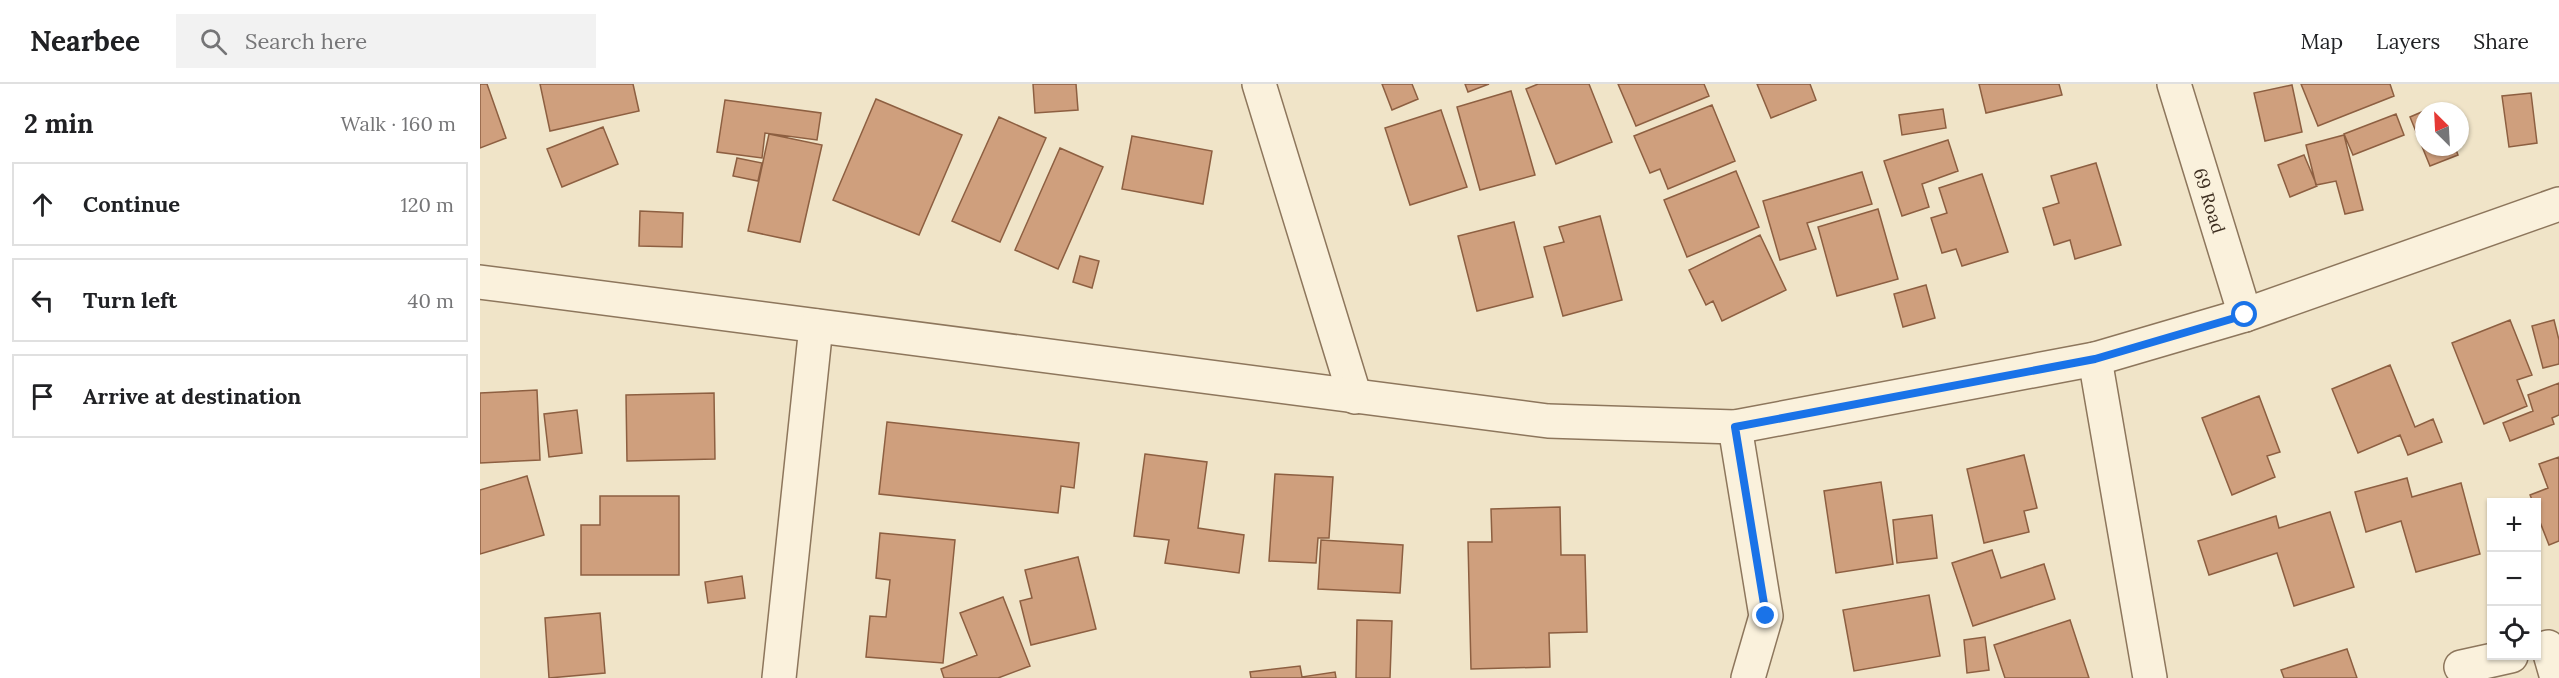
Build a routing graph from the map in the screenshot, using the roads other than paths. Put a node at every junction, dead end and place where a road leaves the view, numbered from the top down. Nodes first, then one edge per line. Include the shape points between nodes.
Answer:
1 (1259, 84) edge
2 (2174, 84) edge
3 (2559, 204) edge
4 (480, 282) edge
5 (2245, 315) junction
6 (816, 326) junction
7 (2095, 359) junction
8 (1355, 397) junction
9 (1735, 427) junction
10 (2493, 660) edge
11 (2461, 667) dead end
12 (779, 678) edge
13 (1748, 678) edge
14 (2150, 678) edge

1 - 8 street
2 - 5 street, 69 Road
3 - 5 street
4 - 6 street
5 - 7 street
6 - 8 street
6 - 12 street
7 - 9 street
7 - 14 street
8 - 9 street via 1548,421
9 - 13 street via 1766,616
10 - 11 street

